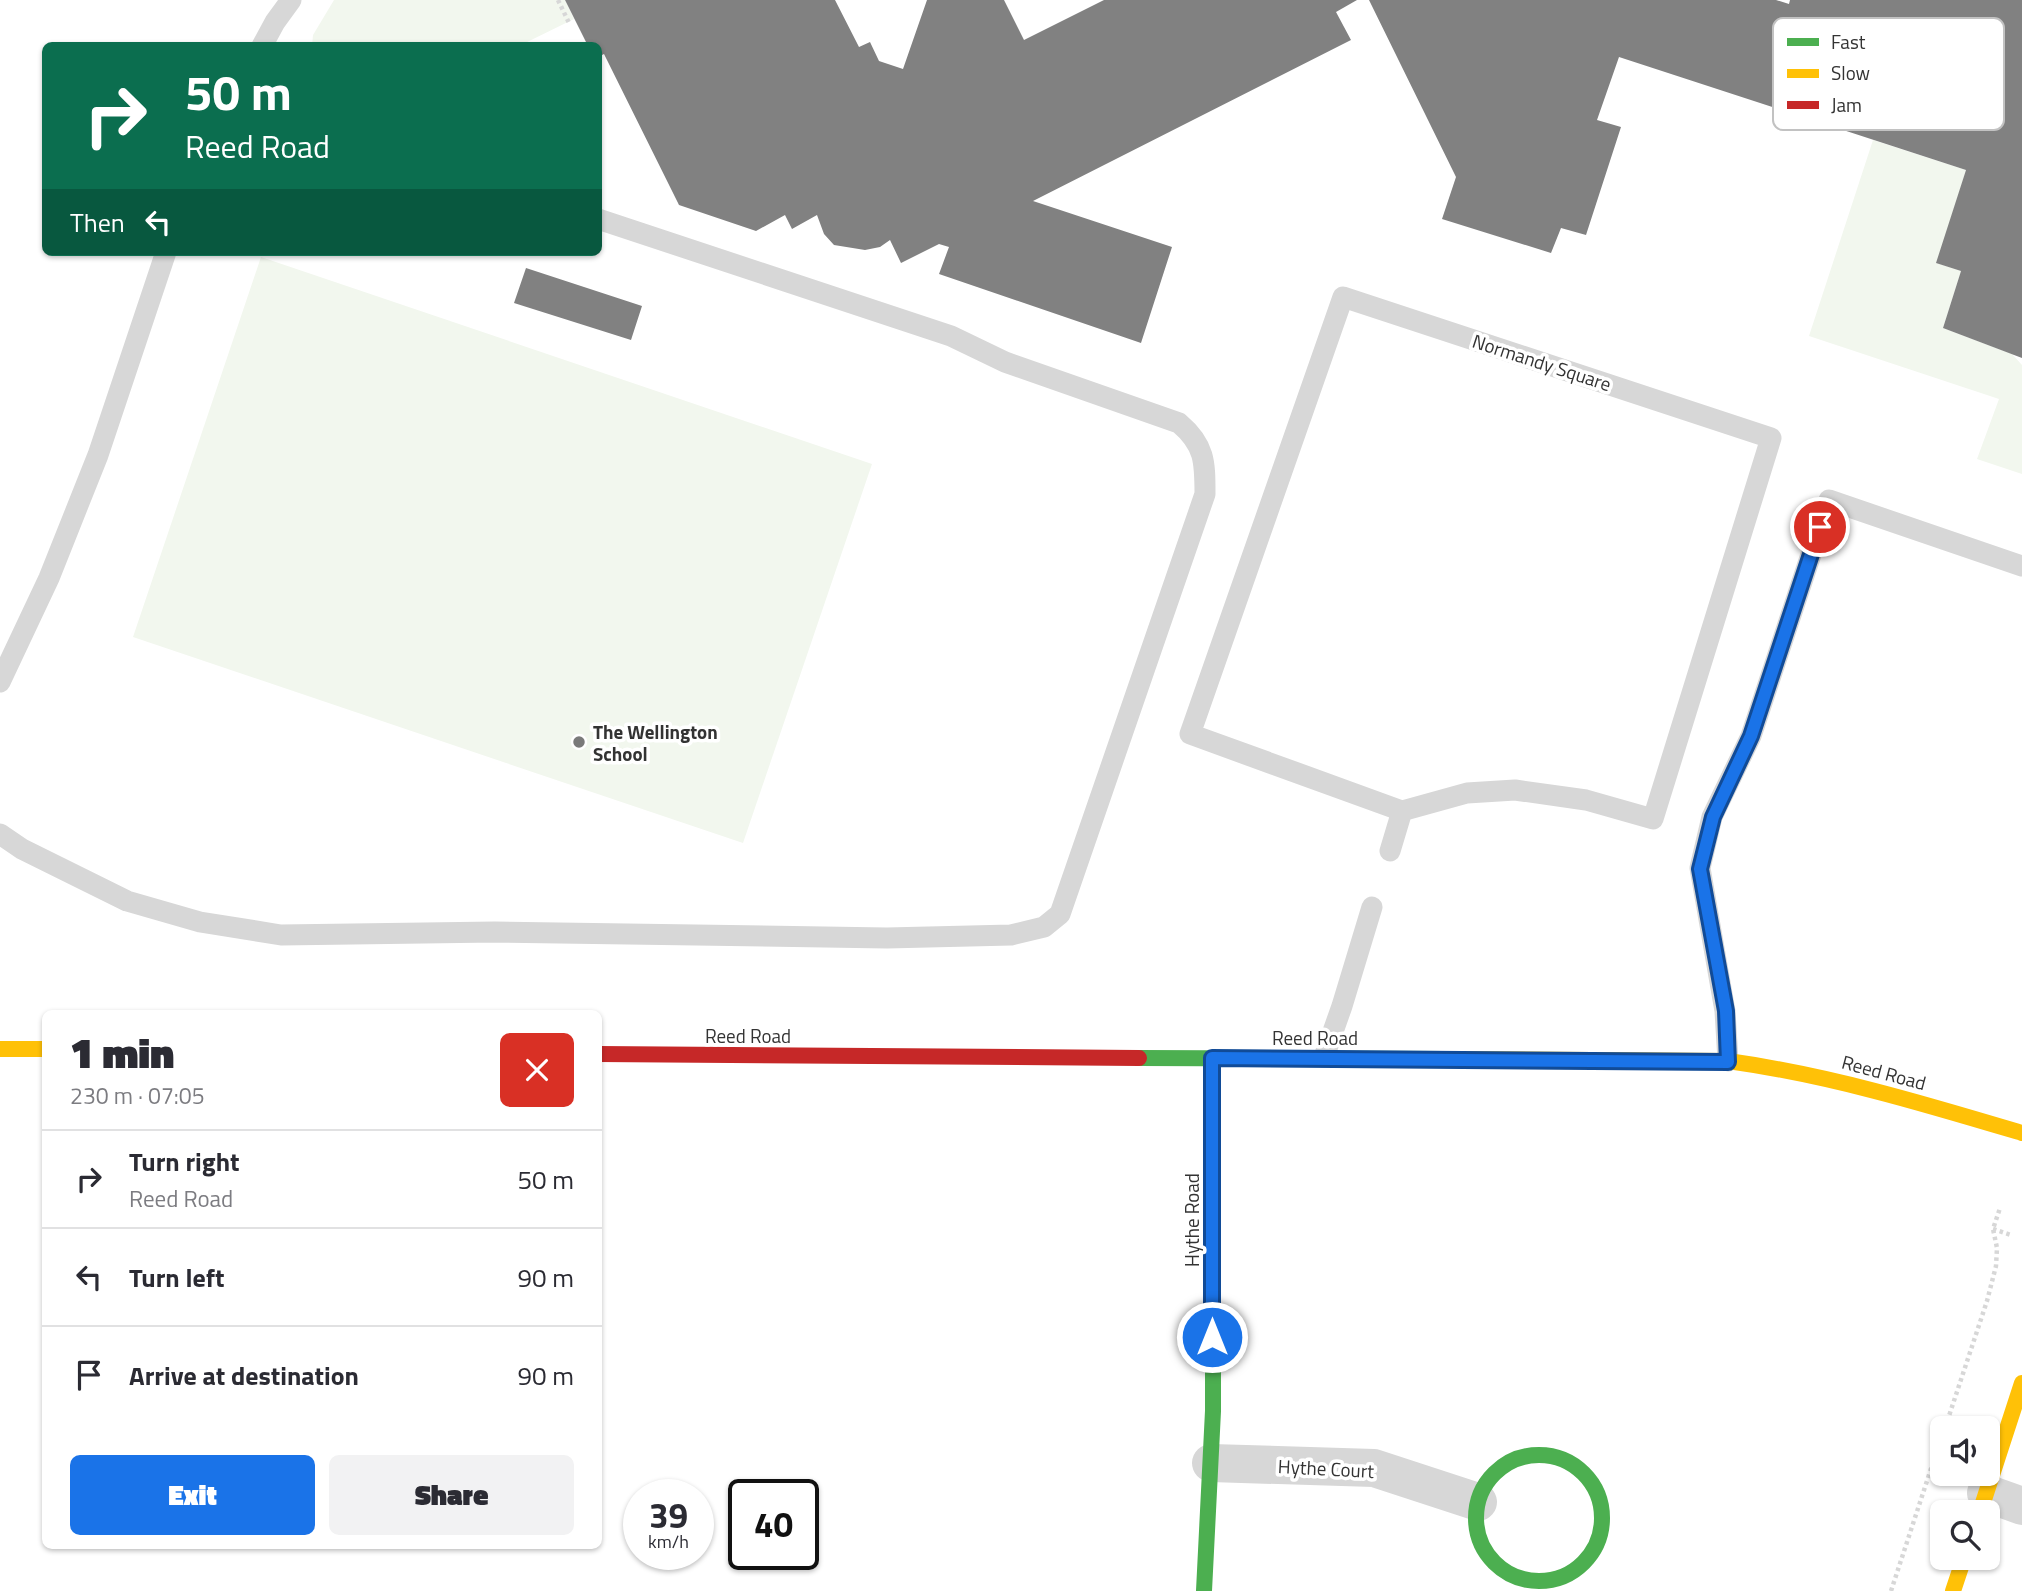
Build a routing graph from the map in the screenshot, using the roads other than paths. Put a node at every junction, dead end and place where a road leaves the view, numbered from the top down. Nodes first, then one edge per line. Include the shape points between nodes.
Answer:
1 (290, 0) edge
2 (264, 42) edge
3 (602, 220) edge
4 (165, 256) edge
5 (2022, 566) edge
6 (0, 682) edge
7 (1402, 811) junction
8 (0, 834) edge
9 (1390, 851) dead end
10 (1372, 907) dead end
11 (0, 1049) edge
12 (42, 1049) edge
13 (602, 1055) edge
14 (1324, 1057) junction
15 (1212, 1058) junction
16 (1728, 1062) junction
17 (2022, 1133) edge
18 (2022, 1383) edge
19 (1211, 1463) junction
20 (1984, 1500) edge
21 (1478, 1502) junction
22 (2000, 1504) edge
23 (2022, 1506) edge
24 (1960, 1570) edge
25 (1204, 1591) edge
26 (1953, 1591) edge

1 - 2 lane
3 - 8 lane via 951,336 1005,362 1180,423 1195,436 1205,466 1205,494 1060,914 1044,927 1011,935 281,935 200,922 127,901
4 - 6 lane via 98,455 49,578
5 - 16 lane via 1829,500 1751,736 1713,817 1700,869 1726,1011
7 - 7 lane, Normandy Square via 1467,793 1515,790 1586,800 1653,819 1771,438 1343,297 1190,734
7 - 9 lane
10 - 14 lane
11 - 12 main road
13 - 15 main road, Reed Road
14 - 15 main road, Reed Road
14 - 16 main road, Reed Road
15 - 19 main road, Hythe Road
16 - 17 main road, Reed Road via 1795,1070
18 - 20 main road
19 - 21 street, Hythe Court via 1374,1468
19 - 25 main road, Hythe Road
21 - 21 main road via 1476,1527 1484,1550 1501,1569 1523,1580 1548,1581 1571,1573 1590,1556 1601,1534 1602,1509 1594,1485 1577,1466 1555,1456 1530,1455 1507,1463 1488,1479
22 - 23 street
24 - 26 main road

